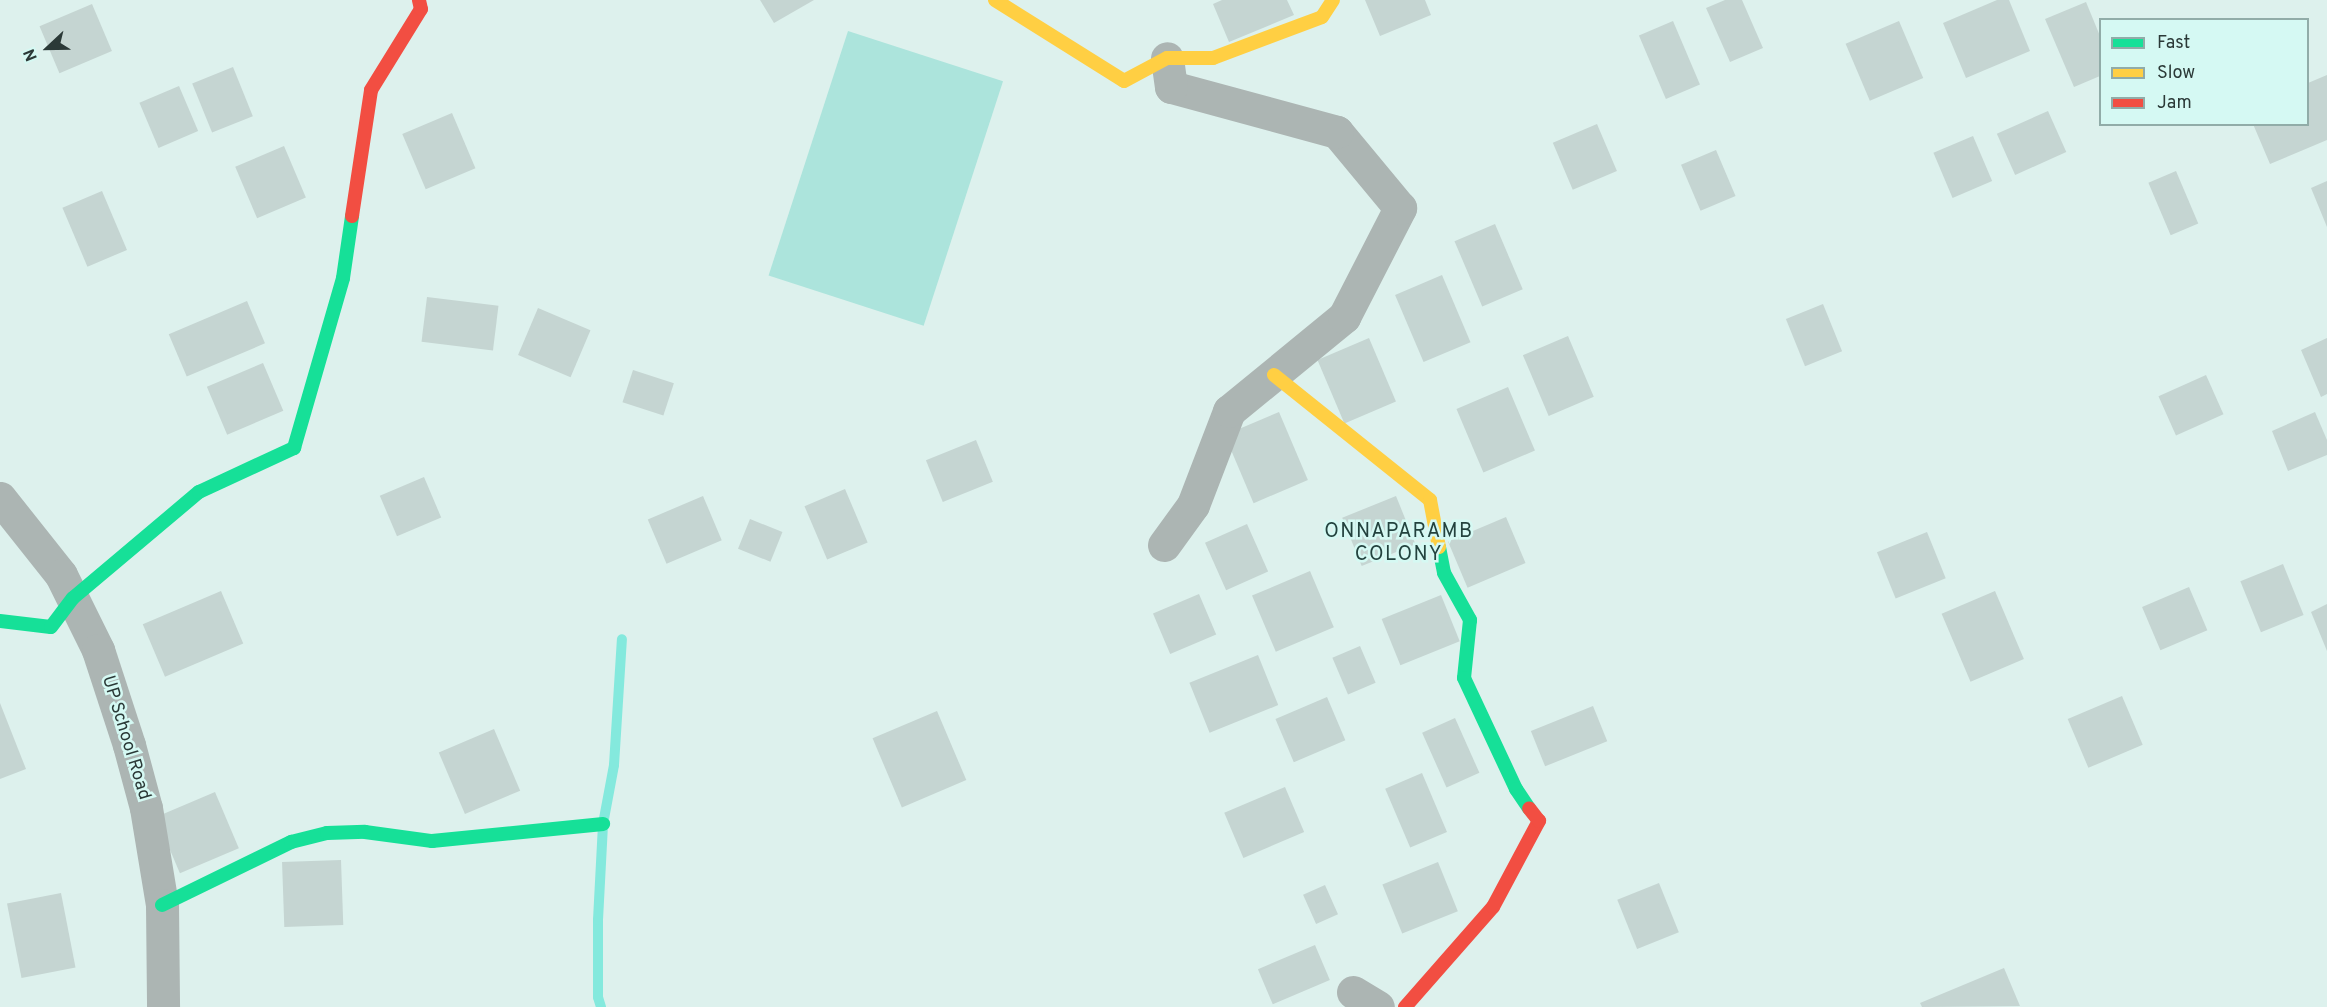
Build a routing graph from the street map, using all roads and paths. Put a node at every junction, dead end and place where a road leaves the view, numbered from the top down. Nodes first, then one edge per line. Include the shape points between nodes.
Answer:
1 (419, 0) edge
2 (995, 0) edge
3 (1333, 0) edge
4 (1167, 58) junction
5 (1274, 375) junction
6 (0, 498) edge
7 (1164, 545) dead end
8 (73, 598) junction
9 (0, 621) edge
10 (603, 824) dead end
11 (162, 905) junction
12 (163, 1007) edge
13 (1405, 1007) edge

1 - 8 street via 421,9 371,90 343,278 294,448 199,492
2 - 4 street via 1124,81
3 - 4 street via 1322,17 1213,58
4 - 5 street via 1171,87 1336,132 1400,208 1344,317
5 - 7 street via 1229,411 1193,505
5 - 13 street via 1430,500 1444,573 1470,620 1464,678 1516,789 1539,821 1493,907
6 - 8 street, UP School Road via 61,574
8 - 9 street via 51,627
8 - 11 street, UP School Road via 98,651 129,745 146,808
10 - 11 street via 432,841 365,832 327,833 291,842
11 - 12 street, UP School Road

